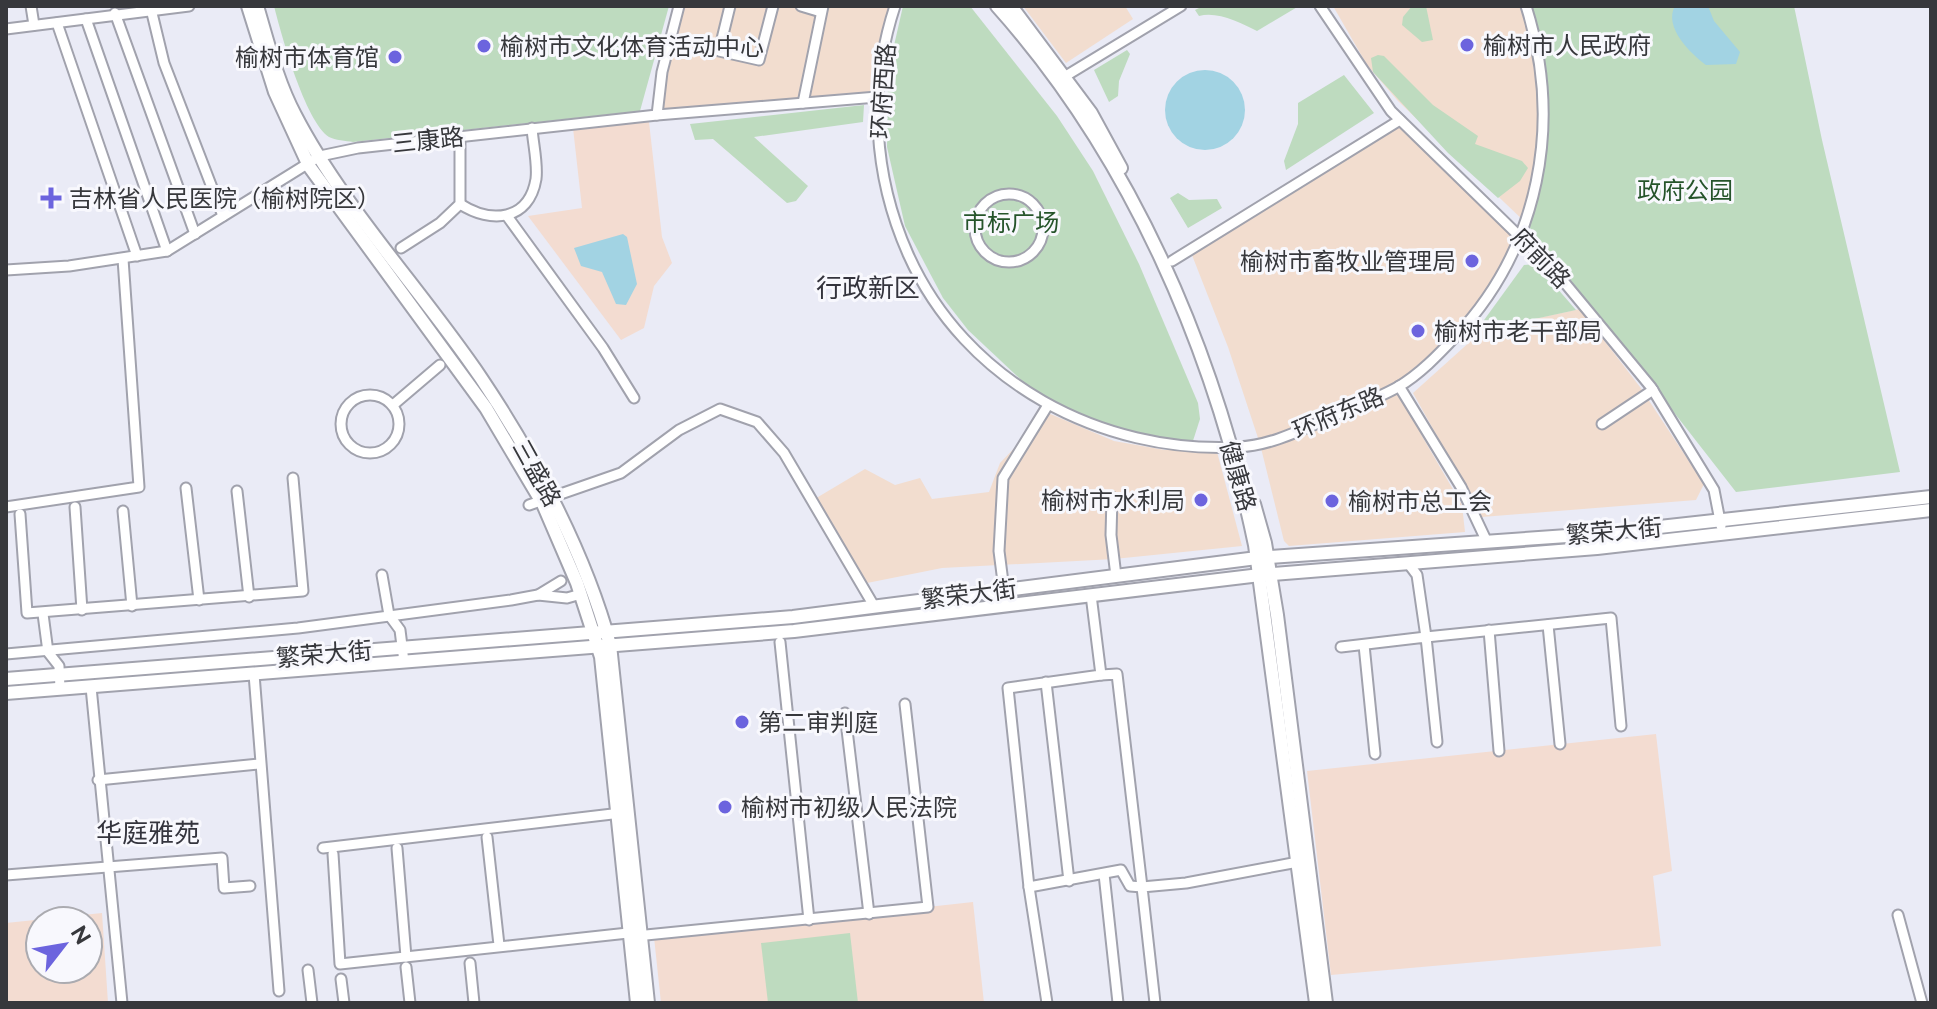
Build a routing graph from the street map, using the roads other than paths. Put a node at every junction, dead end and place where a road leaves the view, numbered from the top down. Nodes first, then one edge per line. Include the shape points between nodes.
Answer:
1 (31, 6) edge
2 (92, 6) edge
3 (189, 6) edge
4 (248, 6) edge
5 (257, 6) edge
6 (679, 6) edge
7 (730, 6) edge
8 (773, 6) edge
9 (801, 6) edge
10 (895, 6) edge
11 (997, 6) edge
12 (1011, 6) edge
13 (1181, 6) edge
14 (1320, 6) edge
15 (1526, 6) edge
16 (126, 8) edge
17 (151, 9) junction
18 (822, 9) edge
19 (115, 13) junction
20 (90, 18) junction
21 (57, 23) junction
22 (34, 25) junction
23 (6, 29) edge
24 (1064, 77) junction
25 (877, 97) junction
26 (803, 103) junction
27 (657, 115) junction
28 (1400, 120) junction
29 (532, 128) junction
30 (460, 136) junction
31 (320, 156) junction
32 (308, 163) junction
33 (989, 199) joint
34 (460, 204) junction
35 (223, 216) junction
36 (507, 216) junction
37 (195, 234) junction
38 (1522, 236) junction
39 (401, 248) dead end
40 (167, 251) junction
41 (137, 256) junction
42 (123, 259) junction
43 (1172, 261) junction
44 (914, 267) joint
45 (6, 270) edge
46 (440, 365) dead end
47 (1399, 386) junction
48 (1653, 390) junction
49 (634, 398) dead end
50 (393, 405) junction
51 (1048, 405) junction
52 (1602, 424) dead end
53 (1234, 447) junction
54 (293, 478) dead end
55 (186, 488) dead end
56 (237, 491) dead end
57 (1112, 497) dead end
58 (1931, 497) edge
59 (540, 500) junction
60 (6, 507) edge
61 (75, 507) dead end
62 (1931, 510) edge
63 (123, 511) dead end
64 (20, 514) dead end
65 (1721, 521) junction
66 (1722, 535) junction
67 (1487, 542) junction
68 (1263, 558) junction
69 (1408, 563) junction
70 (382, 575) dead end
71 (1266, 575) junction
72 (1116, 576) junction
73 (561, 581) dead end
74 (1004, 590) junction
75 (581, 594) junction
76 (538, 595) junction
77 (1091, 595) junction
78 (249, 597) junction
79 (199, 600) junction
80 (132, 606) junction
81 (874, 606) junction
82 (82, 610) junction
83 (43, 614) junction
84 (389, 615) junction
85 (1548, 625) junction
86 (1489, 630) junction
87 (1426, 637) junction
88 (602, 639) junction
89 (780, 642) dead end
90 (1364, 645) junction
91 (1341, 647) dead end
92 (403, 648) junction
93 (48, 652) junction
94 (6, 654) edge
95 (404, 662) junction
96 (254, 674) junction
97 (59, 675) junction
98 (1101, 675) junction
99 (6, 679) edge
100 (1046, 682) junction
101 (91, 687) junction
102 (60, 689) junction
103 (6, 693) edge
104 (905, 704) dead end
105 (845, 713) dead end
106 (1621, 726) dead end
107 (1437, 742) dead end
108 (1560, 744) dead end
109 (1499, 751) dead end
110 (1375, 754) dead end
111 (259, 764) junction
112 (98, 780) junction
113 (623, 813) junction
114 (487, 837) dead end
115 (323, 848) dead end
116 (397, 848) dead end
117 (333, 854) dead end
118 (1298, 862) junction
119 (109, 866) junction
120 (1104, 874) junction
121 (6, 875) edge
122 (1069, 881) junction
123 (250, 886) dead end
124 (1029, 887) junction
125 (1142, 887) junction
126 (869, 914) junction
127 (1898, 915) dead end
128 (809, 920) junction
129 (633, 935) junction
130 (499, 945) junction
131 (406, 962) junction
132 (470, 963) dead end
133 (308, 970) dead end
134 (341, 979) dead end
135 (279, 991) dead end
136 (122, 1003) edge
137 (312, 1003) edge
138 (344, 1003) edge
139 (410, 1003) edge
140 (474, 1003) edge
141 (637, 1003) edge
142 (648, 1003) edge
143 (1047, 1003) edge
144 (1118, 1003) edge
145 (1155, 1003) edge
146 (1316, 1003) edge
147 (1326, 1003) edge
148 (1922, 1003) edge

1 - 22 street
2 - 20 street
3 - 17 street
4 - 32 main road via 275,92
5 - 31 main road, 三盛路 via 294,115
6 - 27 street
7 - 8 street via 719,51 759,60
9 - 18 street
10 - 25 street, 环府西路
11 - 53 main road, 健康路 via 1084,119 1156,246
12 - 24 main road, 健康路
13 - 24 street
14 - 28 street, 府前路
15 - 38 street, 环府东路 via 1539,53 1544,110 1536,192
16 - 17 street
16 - 19 street
17 - 35 street via 164,63
18 - 26 street
19 - 20 street
19 - 37 street
20 - 21 street
20 - 40 street
21 - 22 street
21 - 41 street
22 - 23 street
24 - 43 main road, 健康路 via 1091,113
25 - 26 street, 三康路
25 - 44 street, 环府西路 via 885,189
26 - 27 street, 三康路
27 - 29 street, 三康路
28 - 38 street, 府前路
28 - 43 street
29 - 30 street, 三康路
29 - 36 street via 536,177 528,203
30 - 31 street, 三康路
30 - 34 street
31 - 32 street, 三康路
31 - 59 main road, 三盛路 via 481,378
32 - 35 street, 三康路
32 - 59 main road via 469,384
33 - 33 street via 1009,193 1035,206 1043,234 1026,258 1006,262 980,246 976,216
34 - 36 street via 494,218
34 - 39 street
35 - 37 street, 三康路
36 - 49 street
37 - 40 street, 三康路
38 - 47 street, 环府东路 via 1470,321
38 - 48 street, 府前路 via 1603,324
40 - 41 street, 三康路
41 - 42 street, 三康路
42 - 45 street, 三康路
42 - 60 street via 139,487
43 - 53 main road, 健康路 via 1201,331
44 - 51 street, 环府东路 via 961,336 991,365
46 - 50 street
47 - 53 street, 环府东路 via 1281,437
47 - 67 street via 1461,487
48 - 52 street
48 - 65 street, 府前路 via 1714,490
50 - 50 street via 377,395 351,402 341,427 348,444 375,453 393,443 400,425
51 - 53 street, 环府东路 via 1098,429 1139,440
51 - 74 street via 1003,478 999,551
53 - 68 main road, 健康路
54 - 78 street via 303,591
55 - 79 street
56 - 78 street
57 - 72 street
58 - 65 main road, 繁荣大街
59 - 75 main road, 三盛路
59 - 81 street via 621,473 679,430 720,409 757,422 784,453
59 - 88 main road, 三盛路
61 - 82 street
62 - 66 main road, 繁荣大街
63 - 80 street
64 - 83 street via 27,613
65 - 66 street, 府前路
65 - 67 main road, 繁荣大街
66 - 69 main road, 繁荣大街
67 - 68 main road, 繁荣大街
68 - 71 main road, 健康路
68 - 72 main road, 繁荣大街
69 - 71 main road, 繁荣大街
69 - 87 street via 1417,575
70 - 84 street
71 - 77 main road, 繁荣大街
71 - 118 main road, 健康路
71 - 147 main road, 健康路
72 - 74 main road, 繁荣大街
73 - 76 street
74 - 81 main road, 繁荣大街
75 - 76 street
75 - 88 main road, 三盛路
76 - 84 street
77 - 88 main road, 繁荣大街 via 794,631
77 - 98 street
78 - 79 street
79 - 80 street
80 - 82 street
81 - 88 main road, 繁荣大街
82 - 83 street
83 - 93 street
84 - 92 street via 400,630
84 - 93 street
85 - 86 street
85 - 106 street via 1611,618
85 - 108 street
86 - 87 street
86 - 109 street
87 - 90 street
87 - 107 street
88 - 92 main road, 繁荣大街
88 - 95 main road, 繁荣大街
88 - 113 main road, 三盛路
89 - 128 street
90 - 91 street
90 - 110 street
92 - 95 street
92 - 97 main road, 繁荣大街
93 - 94 street
93 - 97 street
95 - 96 main road, 繁荣大街
96 - 101 main road, 繁荣大街
96 - 111 street
97 - 99 main road, 繁荣大街
97 - 102 street
98 - 100 street
98 - 125 street via 1117,674
100 - 122 street
100 - 124 street via 1008,688
101 - 102 main road, 繁荣大街
101 - 112 street
102 - 103 main road, 繁荣大街
104 - 126 street via 928,907
105 - 126 street
111 - 112 street
111 - 135 street
112 - 119 street
113 - 115 street
113 - 129 main road, 三盛路
114 - 130 street
116 - 131 street
117 - 131 street via 340,964
118 - 125 street
118 - 146 main road, 健康路
119 - 121 street
119 - 123 street via 222,858 224,888
119 - 136 street
120 - 122 street
120 - 125 street via 1121,870 1130,886
120 - 144 street
122 - 124 street
124 - 143 street
125 - 145 street
126 - 128 street
127 - 148 street
128 - 129 street
129 - 130 street
129 - 141 main road, 三盛路
129 - 142 main road, 三盛路
130 - 131 street
131 - 139 street
132 - 140 street
133 - 137 street
134 - 138 street

